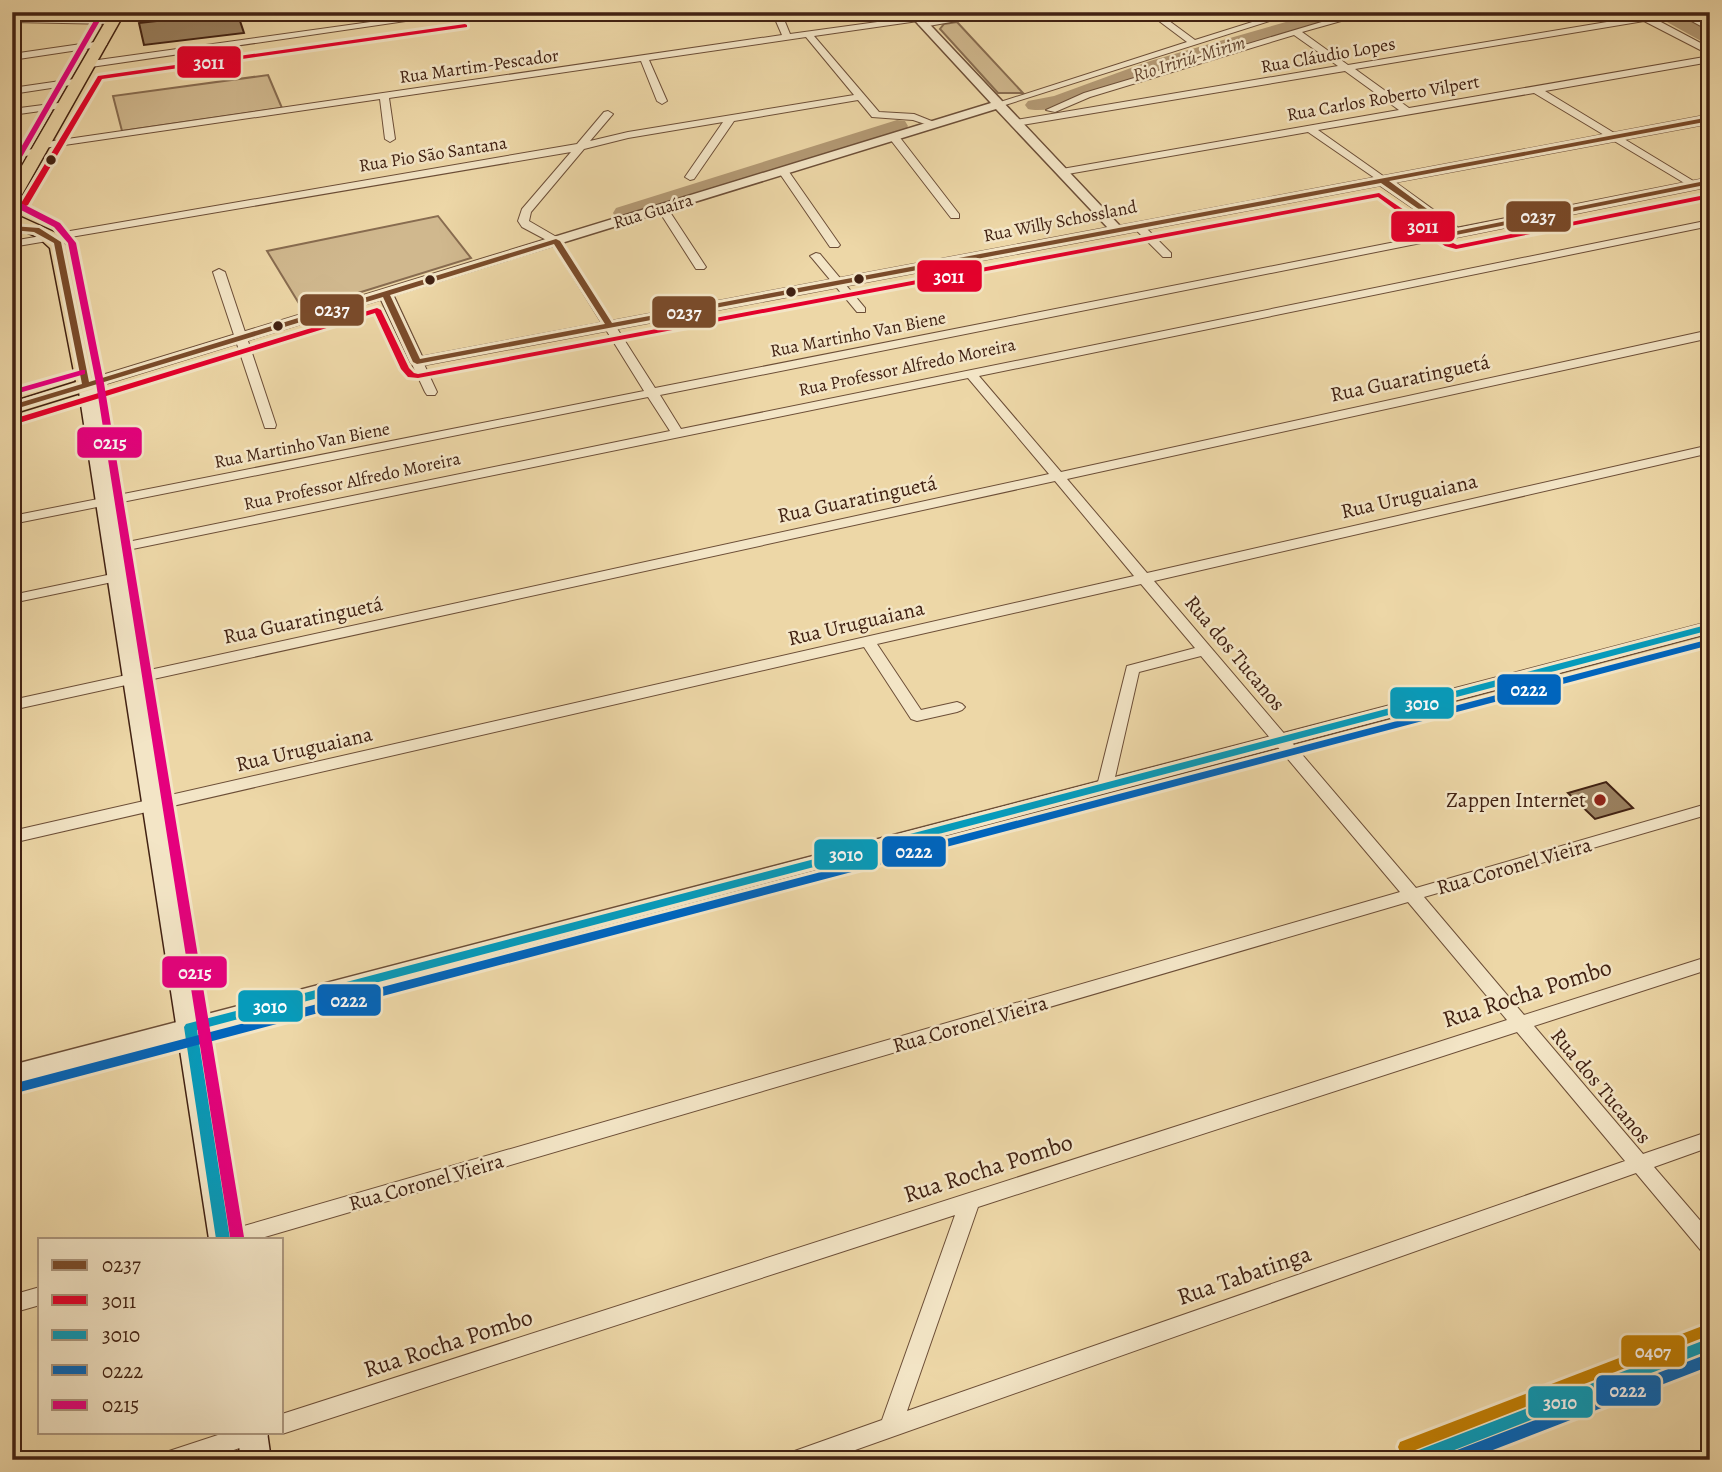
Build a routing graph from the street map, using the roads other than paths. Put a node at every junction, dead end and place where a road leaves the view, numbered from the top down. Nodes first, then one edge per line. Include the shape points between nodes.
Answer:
1 (463, 12) edge
2 (776, 12) edge
3 (1003, 12) edge
4 (1151, 12) edge
5 (1294, 12) edge
6 (1369, 12) edge
7 (1634, 12) edge
8 (1679, 12) edge
9 (116, 17) edge
10 (918, 18) edge
11 (1644, 18) junction
12 (12, 19) edge
13 (1710, 28) edge
14 (1295, 31) junction
15 (808, 34) junction
16 (787, 37) junction
17 (1194, 43) junction
18 (102, 44) junction
19 (1710, 52) edge
20 (12, 57) edge
21 (644, 58) junction
22 (1710, 59) edge
23 (91, 64) junction
24 (1346, 67) junction
25 (81, 82) junction
26 (1535, 89) junction
27 (12, 91) edge
28 (384, 96) junction
29 (860, 97) junction
30 (662, 101) dead end
31 (999, 104) junction
32 (66, 105) junction
33 (1408, 111) junction
34 (12, 113) edge
35 (608, 114) dead end
36 (731, 118) junction
37 (1013, 119) junction
38 (1710, 119) edge
39 (934, 124) junction
40 (1310, 129) junction
41 (894, 137) junction
42 (1614, 137) junction
43 (390, 139) dead end
44 (580, 147) junction
45 (42, 148) junction
46 (12, 155) edge
47 (783, 171) junction
48 (1062, 172) junction
49 (690, 177) dead end
50 (1382, 180) junction
51 (1710, 182) edge
52 (1695, 185) junction
53 (12, 198) edge
54 (662, 208) junction
55 (955, 216) dead end
56 (12, 218) edge
57 (1710, 223) edge
58 (1138, 226) junction
59 (12, 228) edge
60 (31, 228) junction
61 (1117, 230) junction
62 (1456, 233) junction
63 (52, 237) junction
64 (556, 241) junction
65 (12, 244) edge
66 (834, 245) dead end
67 (1167, 255) dead end
68 (816, 256) dead end
69 (700, 267) dead end
70 (219, 272) dead end
71 (838, 283) junction
72 (385, 293) junction
73 (861, 310) dead end
74 (610, 326) junction
75 (1710, 334) edge
76 (241, 337) junction
77 (417, 362) junction
78 (971, 374) junction
79 (86, 385) junction
80 (431, 392) dead end
81 (653, 393) junction
82 (12, 408) edge
83 (270, 425) dead end
84 (678, 434) junction
85 (1710, 449) edge
86 (1058, 476) junction
87 (105, 502) junction
88 (12, 520) edge
89 (113, 549) junction
90 (117, 577) junction
91 (1144, 578) junction
92 (12, 599) edge
93 (1710, 627) edge
94 (868, 641) junction
95 (1205, 650) junction
96 (134, 679) junction
97 (12, 705) edge
98 (957, 707) dead end
99 (1281, 740) junction
100 (1105, 786) junction
101 (154, 805) junction
102 (1710, 808) edge
103 (12, 837) edge
104 (1413, 896) junction
105 (1710, 962) edge
106 (1520, 1023) junction
107 (190, 1027) junction
108 (12, 1074) edge
109 (1710, 1139) edge
110 (1640, 1164) junction
111 (970, 1201) junction
112 (223, 1238) edge
113 (233, 1238) edge
114 (1710, 1247) edge
115 (38, 1297) edge
116 (12, 1304) edge
117 (1710, 1344) edge
118 (284, 1423) edge
119 (891, 1426) junction
120 (255, 1439) edge
121 (172, 1460) edge
122 (797, 1460) edge
123 (1410, 1460) edge

1 - 23 street
2 - 16 street
3 - 10 street, Rua Martim-Pescador
4 - 17 street
5 - 17 street, Rua Guaíra
6 - 14 street
7 - 11 street
8 - 13 street
9 - 12 street
9 - 18 main road
10 - 15 street, Rua Martim-Pescador
10 - 31 street
11 - 19 street
11 - 24 street, Rua Cláudio Lopes
14 - 24 street
14 - 37 street
15 - 16 street, Rua Martim-Pescador
15 - 29 street
16 - 21 street, Rua Martim-Pescador
17 - 31 street, Rua Guaíra
18 - 20 street
18 - 23 main road
21 - 28 street, Rua Martim-Pescador
21 - 30 street
22 - 26 street, Rua Carlos Roberto Vilpert
23 - 25 main road
24 - 33 street
24 - 37 street, Rua Cláudio Lopes
25 - 27 street
25 - 32 main road
26 - 33 street, Rua Carlos Roberto Vilpert
26 - 42 street
28 - 43 street
28 - 45 street, Rua Martim-Pescador
29 - 36 street, Rua Pio São Santana
29 - 39 street via 876,115 914,117
31 - 37 street
31 - 39 street, Rua Guaíra
32 - 34 street
32 - 45 main road
33 - 40 street, Rua Carlos Roberto Vilpert
35 - 44 street
36 - 44 street, Rua Pio São Santana via 613,137
36 - 49 street
37 - 48 street
38 - 42 street, Rua Willy Schossland
39 - 41 street, Rua Guaíra
40 - 48 street, Rua Carlos Roberto Vilpert
40 - 50 street
41 - 47 street, Rua Guaíra
41 - 55 street
42 - 50 street, Rua Willy Schossland
42 - 52 street
44 - 63 street, Rua Pio São Santana
44 - 64 street via 523,216 526,225
45 - 46 street, Rua Martim-Pescador
45 - 53 main road
47 - 54 street, Rua Guaíra
47 - 66 street
48 - 61 street
50 - 58 street, Rua Willy Schossland
50 - 62 street
51 - 52 street, Rua Martinho Van Biene
52 - 62 street, Rua Martinho Van Biene
54 - 64 street, Rua Guaíra
54 - 69 street
56 - 60 main road
57 - 78 street, Rua Professor Alfredo Moreira
58 - 61 street, Rua Willy Schossland
58 - 67 street
59 - 60 main road
60 - 63 main road
61 - 71 street, Rua Willy Schossland
62 - 81 street, Rua Martinho Van Biene
63 - 65 street, Rua Pio São Santana
63 - 79 main road via 59,247
64 - 72 street, Rua Guaíra
64 - 74 street
68 - 71 street
70 - 76 street
71 - 73 street
71 - 74 street, Rua Willy Schossland
72 - 76 street, Rua Guaíra
72 - 77 street
74 - 77 street, Rua Willy Schossland
74 - 81 street
75 - 86 street, Rua Guaratinguetá
76 - 79 street, Rua Guaíra
76 - 83 street
77 - 80 street
78 - 84 street, Rua Professor Alfredo Moreira
78 - 86 street, Rua dos Tucanos
79 - 82 main road, Rua Guaíra
79 - 87 main road
81 - 84 street
81 - 87 street, Rua Martinho Van Biene
84 - 89 street, Rua Professor Alfredo Moreira
85 - 91 street, Rua Uruguaiana
86 - 91 street, Rua dos Tucanos
86 - 96 street, Rua Guaratinguetá
87 - 88 street, Rua Martinho Van Biene
87 - 89 main road
89 - 90 main road
90 - 92 street
90 - 96 main road
91 - 94 street, Rua Uruguaiana
91 - 95 street, Rua dos Tucanos
93 - 99 street
94 - 98 street via 917,716
94 - 101 street, Rua Uruguaiana
95 - 99 street, Rua dos Tucanos
95 - 100 street via 1132,669
96 - 97 street, Rua Guaratinguetá
96 - 101 main road
99 - 100 street
99 - 104 street, Rua dos Tucanos
100 - 107 street
101 - 103 street, Rua Uruguaiana
101 - 107 main road
102 - 104 street, Rua Coronel Vieira
104 - 106 street, Rua dos Tucanos
104 - 113 street, Rua Coronel Vieira
105 - 106 street, Rua Rocha Pombo
106 - 110 street, Rua dos Tucanos
106 - 111 street, Rua Rocha Pombo
107 - 108 street
107 - 112 main road
109 - 110 street, Rua Tabatinga
110 - 114 street, Rua dos Tucanos
110 - 119 street, Rua Tabatinga
111 - 118 street, Rua Rocha Pombo
111 - 119 street
115 - 116 street
117 - 123 street
119 - 122 street, Rua Tabatinga
120 - 121 street

